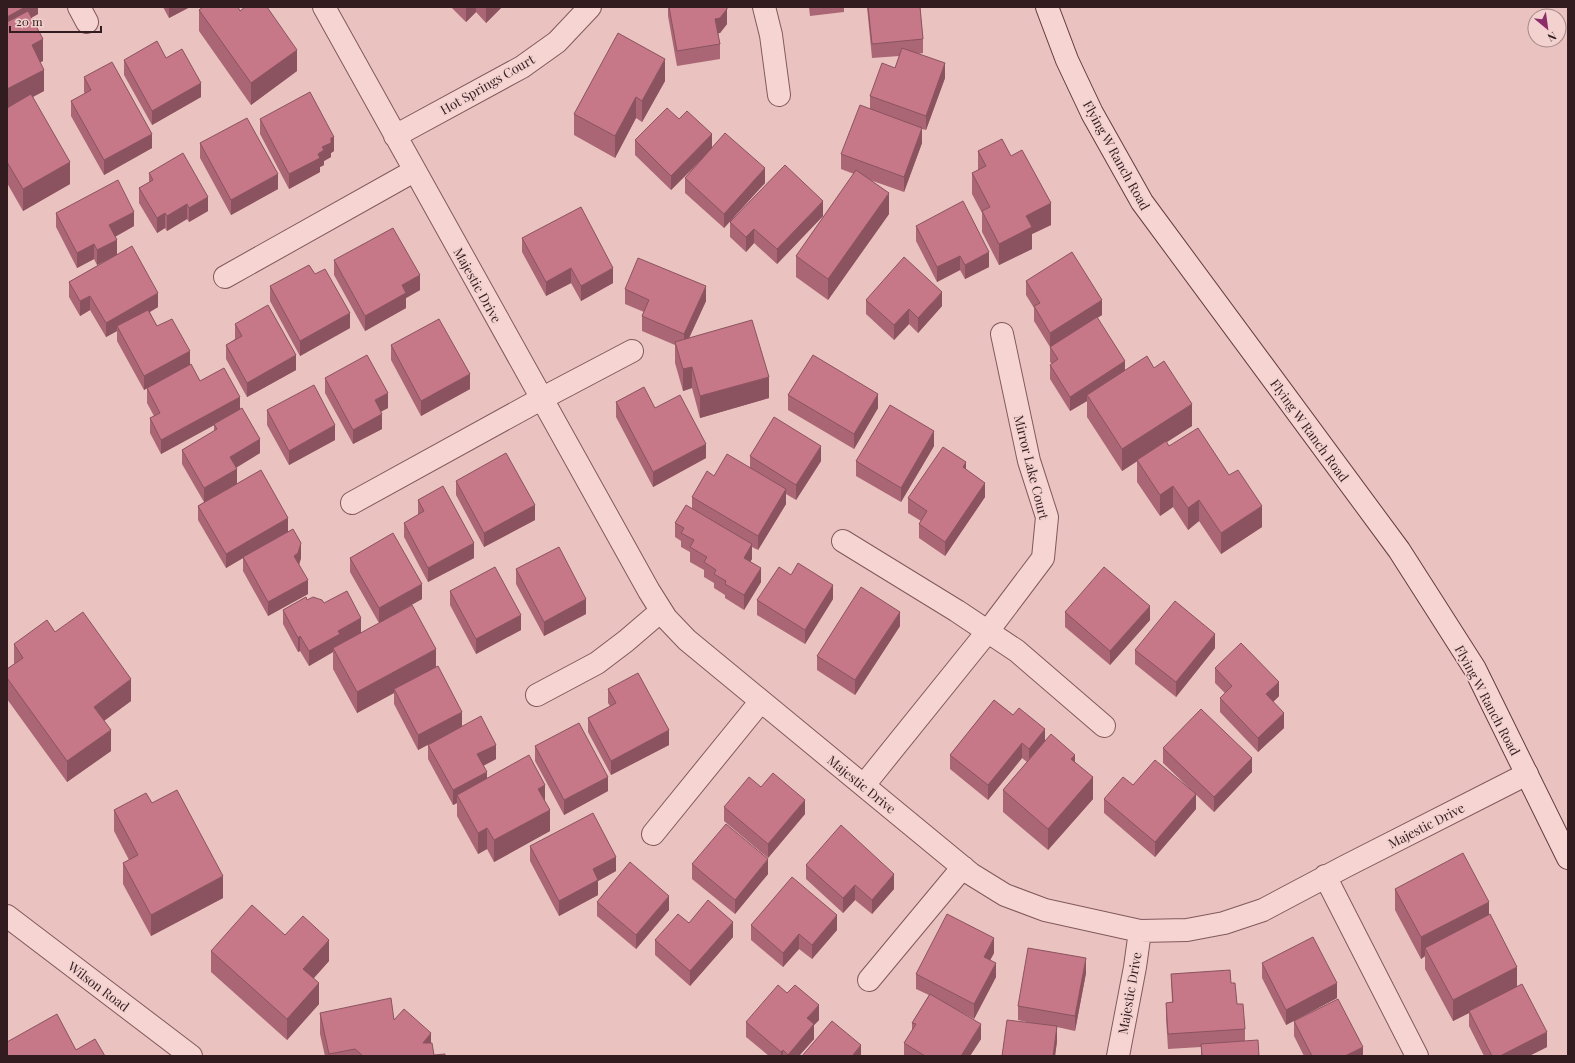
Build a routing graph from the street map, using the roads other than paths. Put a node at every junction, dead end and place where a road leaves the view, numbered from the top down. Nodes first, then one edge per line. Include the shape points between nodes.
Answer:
1 (324, 7) edge
2 (590, 7) edge
3 (764, 7) edge
4 (1047, 7) edge
5 (779, 95) dead end
6 (395, 136) junction
7 (414, 171) junction
8 (226, 277) dead end
9 (1002, 334) dead end
10 (632, 351) dead end
11 (541, 398) junction
12 (352, 503) dead end
13 (843, 541) dead end
14 (661, 611) junction
15 (988, 631) junction
16 (536, 695) dead end
17 (761, 701) junction
18 (1104, 726) dead end
19 (1527, 774) junction
20 (864, 785) junction
21 (653, 834) dead end
22 (1568, 858) edge
23 (963, 867) junction
24 (1326, 876) junction
25 (7, 916) edge
26 (1140, 931) junction
27 (869, 980) dead end
28 (191, 1056) edge
29 (1118, 1056) edge
30 (1417, 1056) edge

1 - 6 street, Majestic Drive
2 - 6 street, Hot Springs Court via 557,42 522,67
3 - 5 street
4 - 19 street, Flying W Ranch Road via 1067,60 1092,113 1142,202 1399,550 1475,669
6 - 7 street, Majestic Drive
7 - 8 street
7 - 11 street, Majestic Drive
9 - 15 street, Mirror Lake Court via 1029,461 1047,518 1043,558
10 - 11 street
11 - 12 street
11 - 14 street, Majestic Drive
13 - 15 street
14 - 16 street via 597,662
14 - 17 street, Majestic Drive via 687,640
15 - 18 street via 1016,651
15 - 20 street, Mirror Lake Court
17 - 20 street, Majestic Drive
17 - 21 street
19 - 22 street, Flying W Ranch Road
19 - 24 street, Majestic Drive
20 - 23 street, Majestic Drive
23 - 26 street, Majestic Drive via 1005,895 1045,910
23 - 27 street
24 - 26 street, Majestic Drive via 1263,910 1224,923 1187,930
24 - 30 street
25 - 28 street, Wilson Road
26 - 29 street, Majestic Drive

